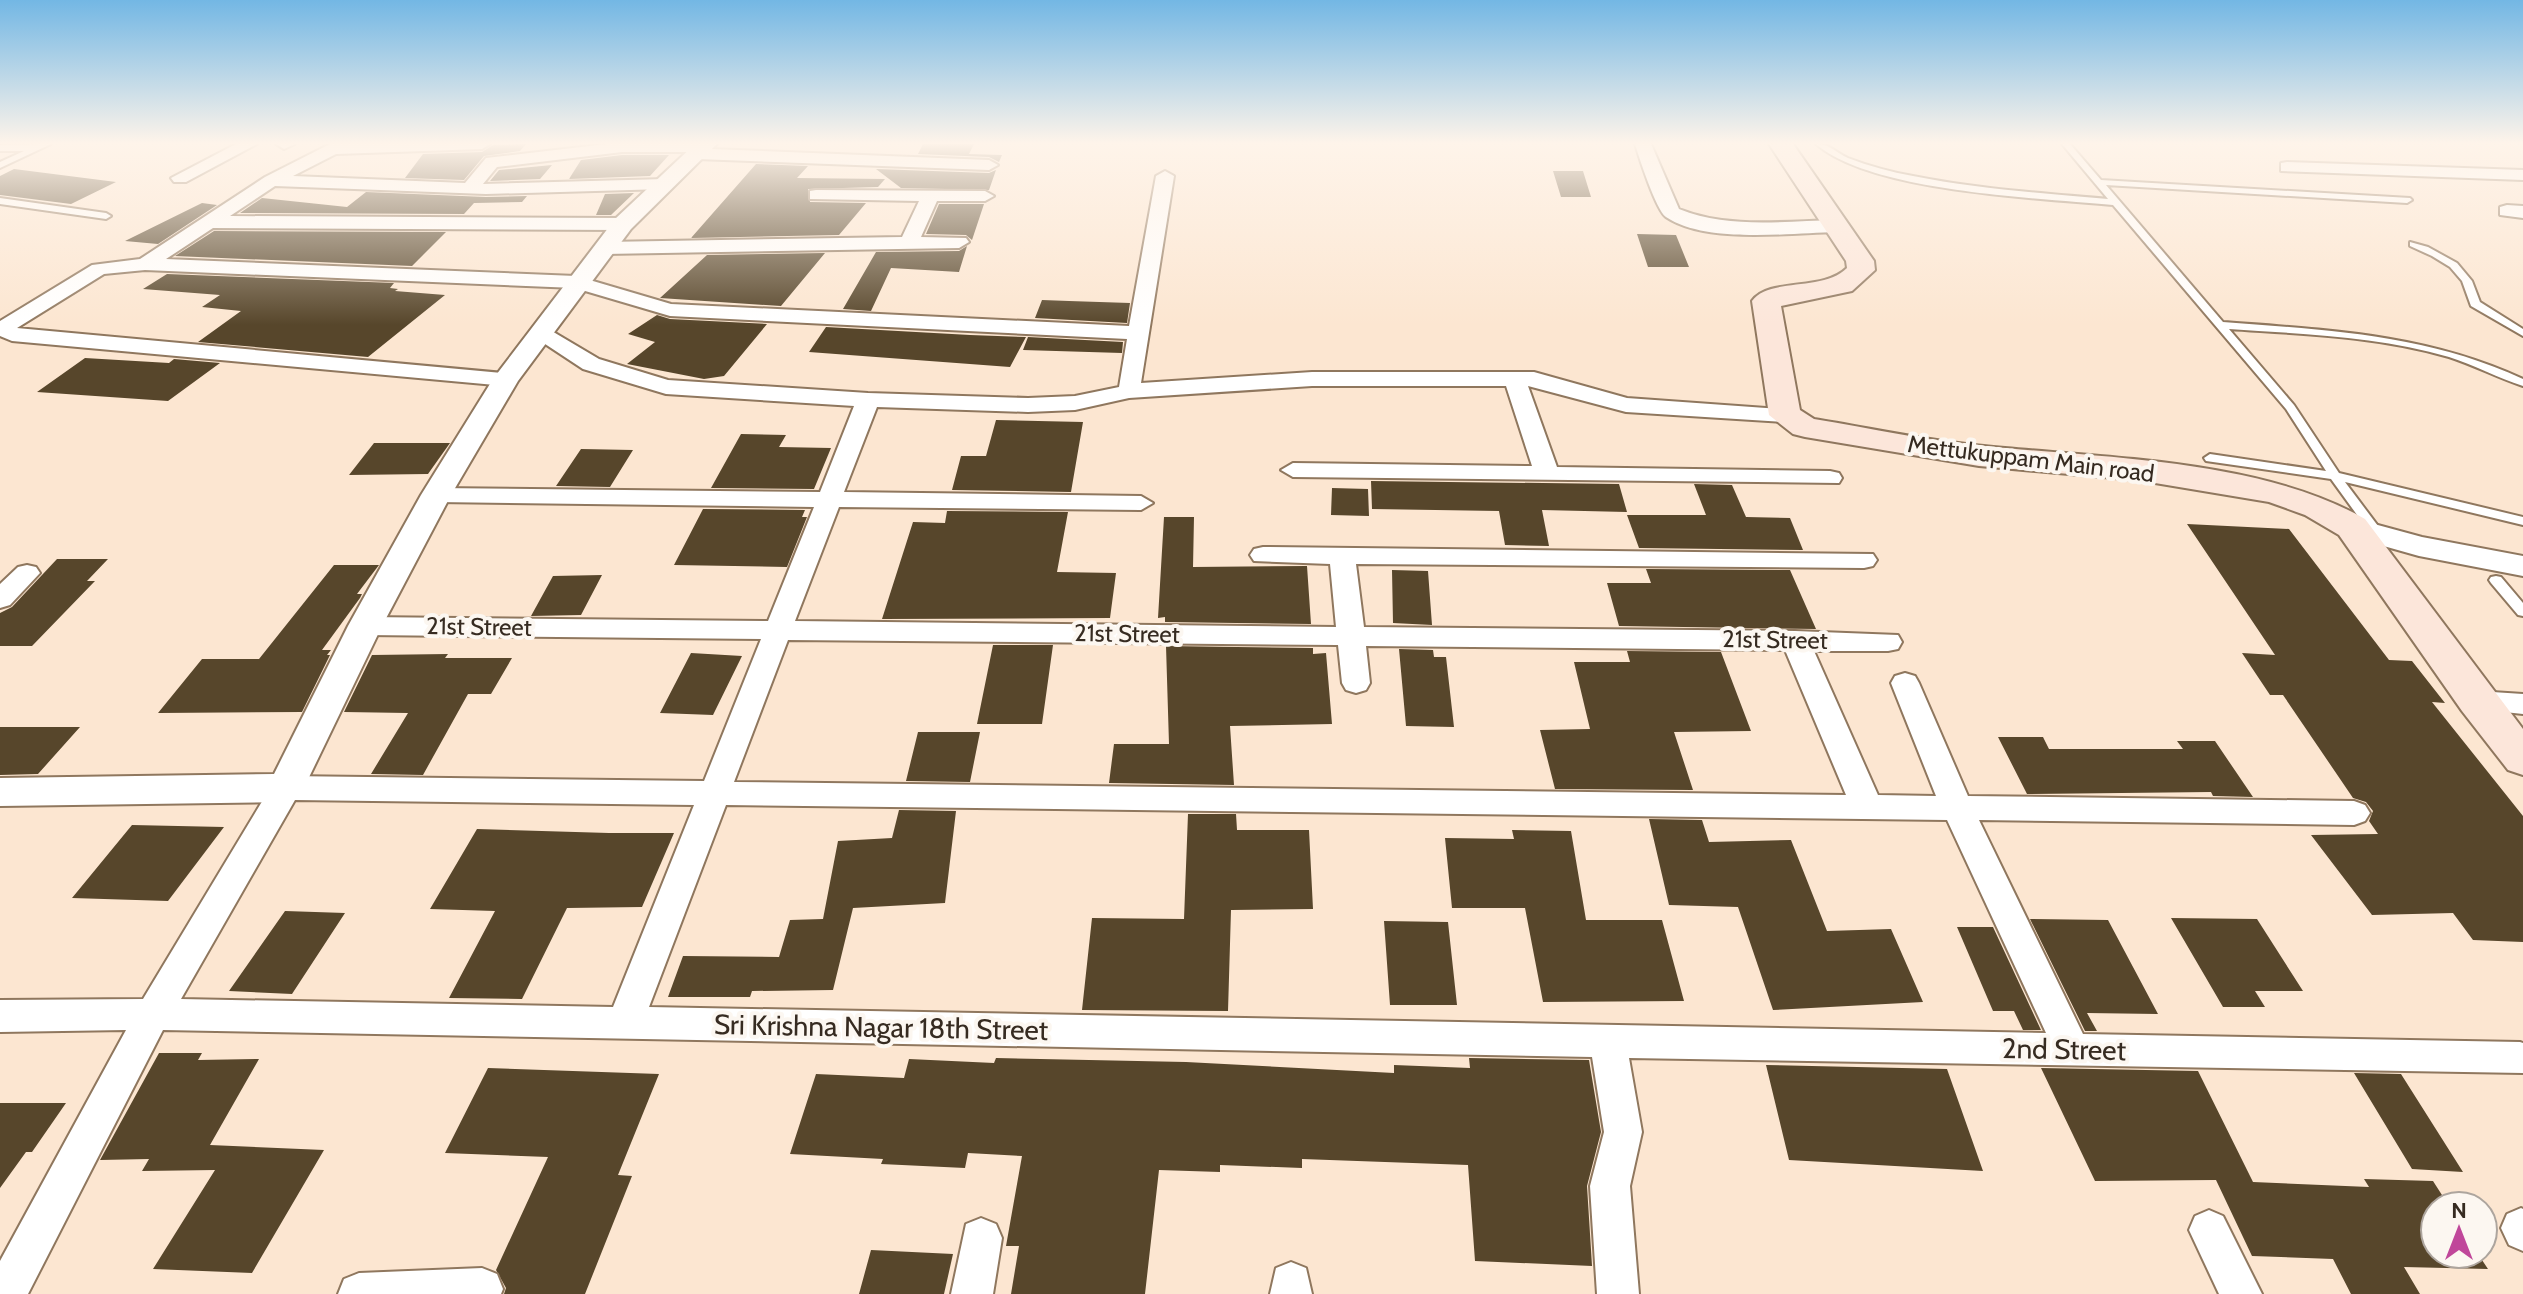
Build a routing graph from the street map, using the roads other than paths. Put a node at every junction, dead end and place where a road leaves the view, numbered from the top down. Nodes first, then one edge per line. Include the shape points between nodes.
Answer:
1 (24, 204) edge
2 (237, 204) edge
3 (644, 204) edge
4 (927, 204) edge
5 (1160, 204) edge
6 (1668, 204) edge
7 (1822, 204) edge
8 (2115, 204) edge
9 (106, 216) dead end
10 (211, 222) junction
11 (623, 224) junction
12 (1836, 226) junction
13 (909, 242) junction
14 (959, 242) dead end
15 (2413, 244) dead end
16 (604, 248) junction
17 (145, 264) junction
18 (576, 282) junction
19 (2220, 325) junction
20 (1138, 333) junction
21 (2523, 333) edge
22 (543, 334) junction
23 (506, 379) junction
24 (1515, 379) junction
25 (2523, 383) edge
26 (1129, 391) junction
27 (868, 400) junction
28 (1785, 415) junction
29 (2210, 458) dead end
30 (1293, 470) dead end
31 (1547, 474) junction
32 (2337, 476) junction
33 (1830, 478) dead end
34 (436, 495) junction
35 (829, 499) junction
36 (1141, 503) dead end
37 (2523, 521) edge
38 (2365, 531) junction
39 (1263, 555) dead end
40 (1342, 555) junction
41 (1864, 560) dead end
42 (0, 573) edge
43 (2510, 573) edge
44 (0, 599) edge
45 (2523, 612) edge
46 (365, 626) junction
47 (778, 630) junction
48 (1349, 636) junction
49 (1795, 640) junction
50 (1888, 642) dead end
51 (1356, 683) dead end
52 (1905, 683) dead end
53 (2477, 701) junction
54 (2523, 704) edge
55 (2523, 759) edge
56 (286, 788) junction
57 (0, 792) edge
58 (714, 793) junction
59 (1867, 807) junction
60 (1957, 808) junction
61 (2354, 813) dead end
62 (153, 1014) junction
63 (0, 1016) edge
64 (625, 1022) junction
65 (1608, 1041) junction
66 (2072, 1049) junction
67 (2520, 1058) dead end
68 (2209, 1230) dead end
69 (981, 1238) dead end
70 (482, 1289) dead end
71 (5, 1294) edge
72 (359, 1294) edge
73 (972, 1294) edge
74 (1618, 1294) edge
75 (2241, 1294) edge

1 - 9 lane
2 - 10 street
3 - 11 street
4 - 13 street
5 - 20 street
6 - 12 street via 1685,219 1725,225
7 - 12 main road
8 - 19 lane
10 - 11 street
10 - 17 street
11 - 16 street
12 - 28 main road via 1860,261 1854,279 1767,301
13 - 14 street
13 - 16 street
15 - 21 lane via 2459,267 2475,304
16 - 18 street
17 - 18 street
17 - 23 street via 99,269 3,328
18 - 20 street via 670,310
18 - 22 street
19 - 25 lane via 2385,340 2470,360
19 - 32 lane via 2290,407
20 - 26 street
22 - 23 street
22 - 27 street via 591,364 666,387
23 - 34 street
24 - 26 street via 1312,379
24 - 28 street via 1555,383 1626,405
24 - 31 street
26 - 27 street via 1075,403 1028,405
27 - 35 street
28 - 38 main road, Mettukuppam Main road via 1805,427 1979,456 2137,470 2275,493
29 - 32 lane
30 - 31 street
31 - 33 street
32 - 37 lane
32 - 38 lane
34 - 35 street
34 - 46 street
35 - 36 street
35 - 47 street
38 - 43 street
38 - 53 main road, Mettukuppam Main road
39 - 40 street
40 - 41 street
40 - 48 street
42 - 44 street via 27,573
43 - 45 lane
46 - 47 street, 21st Street
46 - 56 street
47 - 48 street, 21st Street
47 - 58 street
48 - 49 street, 21st Street
48 - 51 street
49 - 50 street, 21st Street
49 - 59 street
52 - 60 street
53 - 54 street
53 - 55 main road, Mettukuppam Main road
56 - 57 street
56 - 58 street
56 - 62 street
58 - 59 street
58 - 64 street
59 - 60 street
60 - 61 street
60 - 66 street
62 - 63 street, Sri Krishna Nagar 18th Street
62 - 64 street, Sri Krishna Nagar 18th Street
62 - 71 street
64 - 65 street, Sri Krishna Nagar 18th Street
65 - 66 street, 2nd Street
65 - 74 street via 1623,1132 1610,1186
66 - 67 street, 2nd Street
68 - 75 street
69 - 73 street
70 - 72 street

